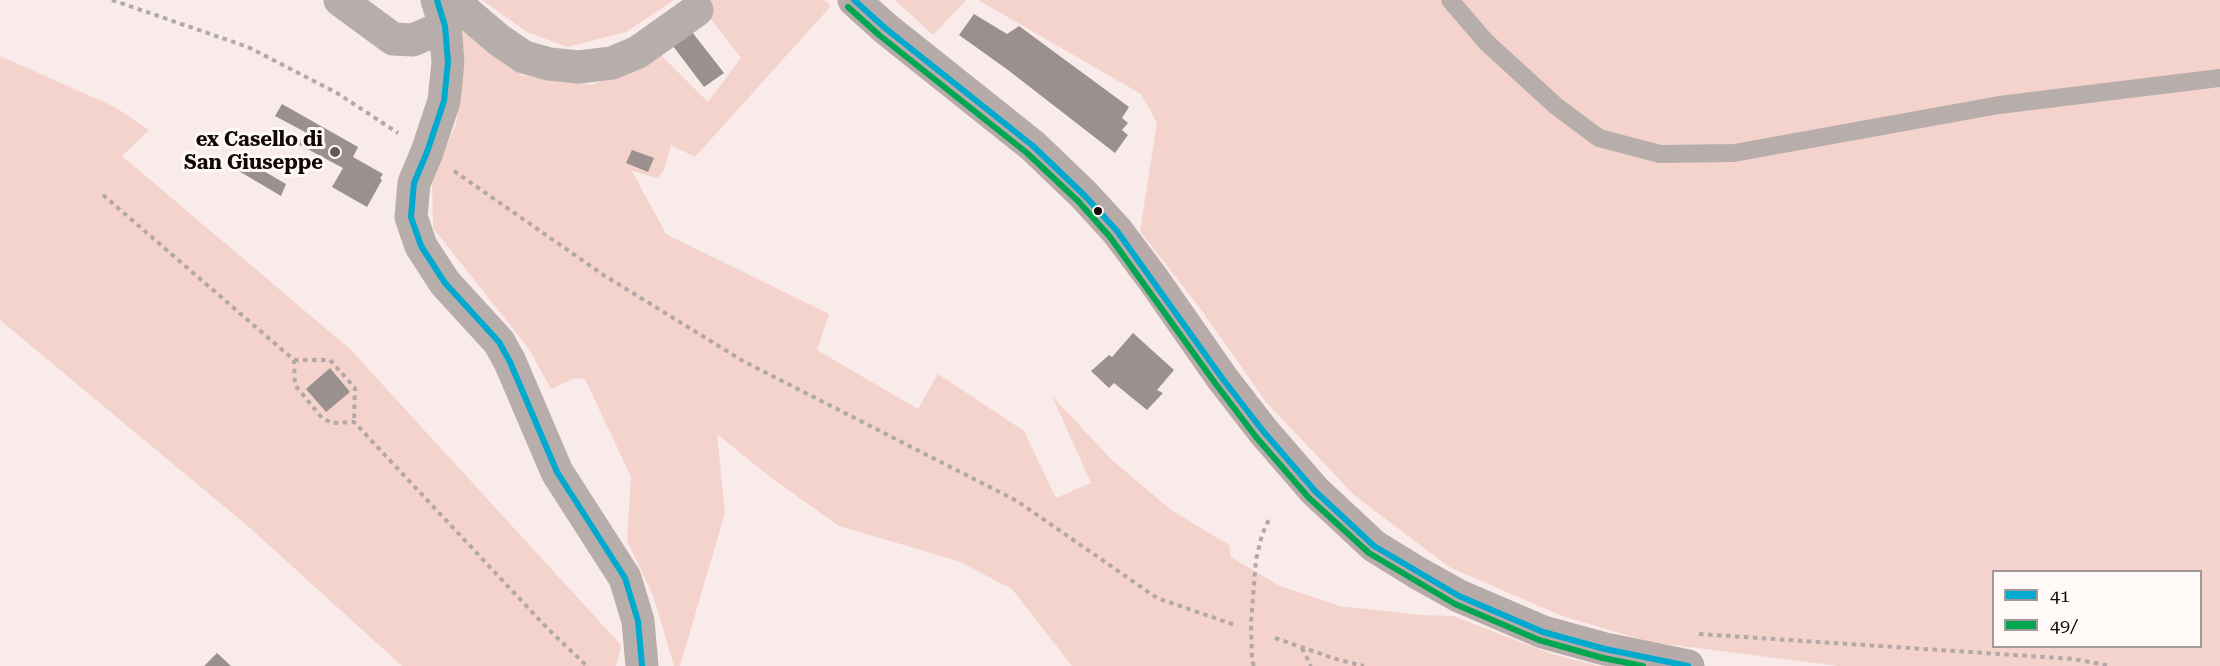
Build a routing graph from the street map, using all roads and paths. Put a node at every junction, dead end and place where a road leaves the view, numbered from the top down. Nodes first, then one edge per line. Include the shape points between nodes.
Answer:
1 (112, 0) edge
2 (340, 0) edge
3 (854, 0) edge
4 (1450, 0) edge
5 (445, 9) edge
6 (697, 10) dead end
7 (2220, 78) edge
8 (427, 152) junction
9 (103, 195) dead end
10 (294, 360) junction
11 (354, 422) junction
12 (1269, 519) dead end
13 (1235, 625) dead end
14 (1699, 634) dead end
15 (1275, 638) dead end
16 (1302, 648) junction
17 (587, 666) edge
18 (642, 666) edge
19 (1254, 666) edge
20 (1311, 666) edge
21 (1364, 666) edge
22 (1688, 666) edge
23 (2111, 666) edge

1 - 8 path via 248,48 337,93
2 - 5 street via 393,39 413,40
3 - 22 main road via 1033,146 1084,195 1117,231 1263,431 1315,491 1374,546 1459,596 1543,632
4 - 7 lane via 1495,50 1556,106 1599,138 1660,154 1734,153 1999,105
5 - 6 street via 524,57 579,67 612,63 638,52
5 - 8 street via 448,62 444,101
8 - 13 path via 602,274 743,361 1017,501 1157,598
8 - 18 street via 414,183 411,216 421,246 445,283 499,342 557,472 625,578 638,621
9 - 10 path
10 - 11 path via 295,385 322,418 332,423
10 - 11 path via 330,360 355,388
11 - 17 path
12 - 19 path via 1256,560 1251,622
14 - 23 path via 2074,659
15 - 16 path
16 - 20 path
16 - 21 path

